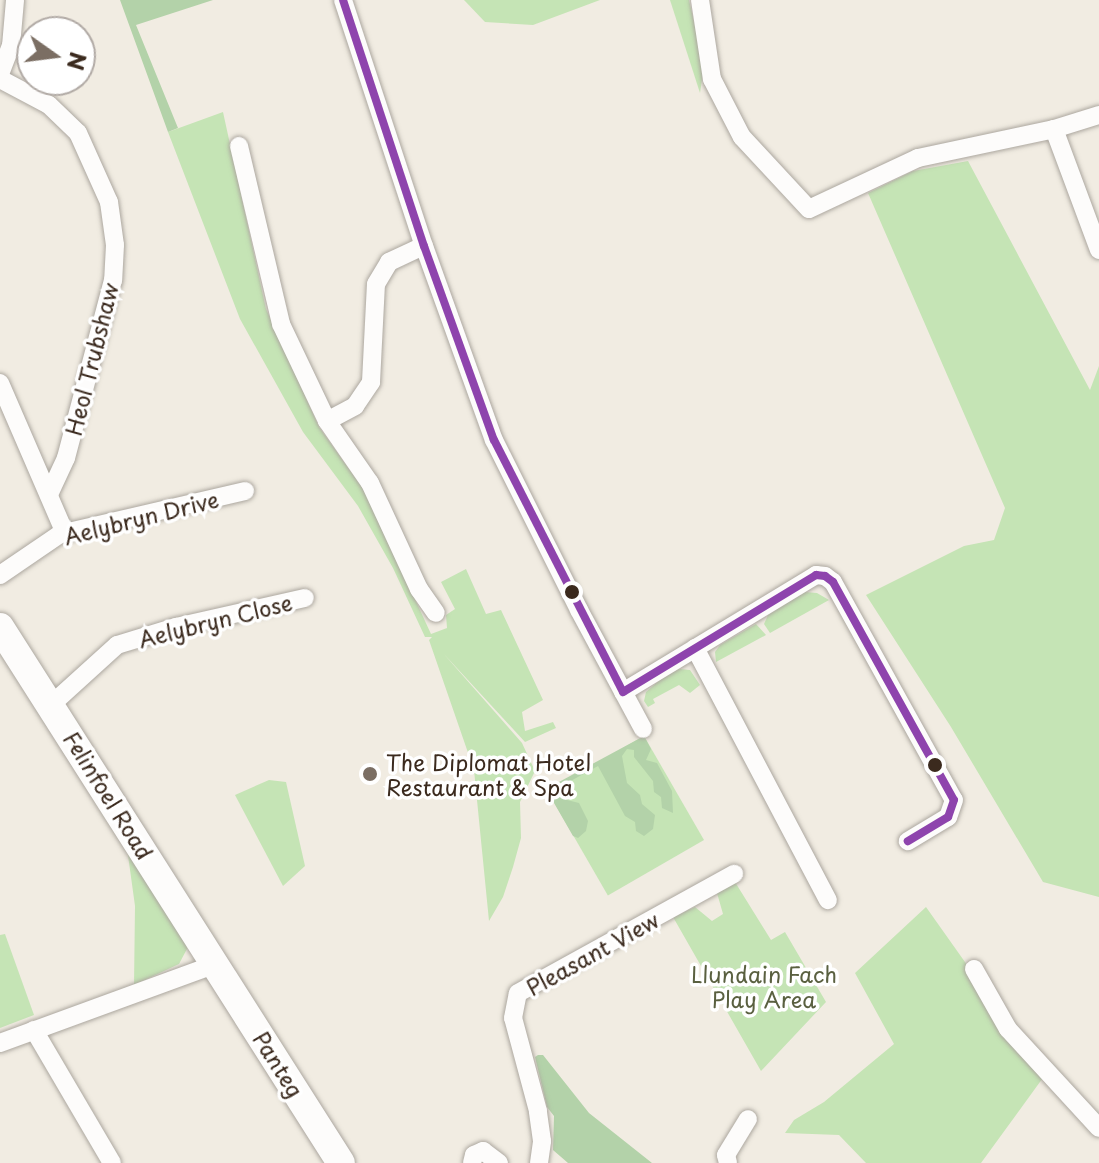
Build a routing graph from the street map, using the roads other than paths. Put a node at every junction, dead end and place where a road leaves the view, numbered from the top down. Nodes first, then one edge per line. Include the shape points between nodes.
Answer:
1 (15, 0) edge
2 (343, 0) edge
3 (700, 0) edge
4 (0, 76) edge
5 (1099, 115) edge
6 (1054, 129) junction
7 (239, 146) dead end
8 (424, 246) junction
9 (1099, 250) edge
10 (0, 383) edge
11 (327, 421) junction
12 (245, 491) dead end
13 (50, 493) junction
14 (65, 533) junction
15 (0, 575) edge
16 (305, 598) dead end
17 (436, 613) dead end
18 (0, 627) edge
19 (695, 648) junction
20 (623, 692) junction
21 (52, 704) junction
22 (643, 729) dead end
23 (908, 841) dead end
24 (734, 874) dead end
25 (828, 900) dead end
26 (216, 964) junction
27 (974, 969) dead end
28 (34, 1030) junction
29 (0, 1043) edge
30 (748, 1119) dead end
31 (1099, 1128) edge
32 (112, 1163) edge
33 (341, 1163) edge
34 (472, 1163) edge
35 (499, 1163) edge
36 (539, 1163) edge
37 (728, 1163) edge

1 - 4 street via 11,46
2 - 8 street
3 - 6 street via 712,79 742,137 809,209 918,158
4 - 13 street, Heol Trubshaw via 49,105 78,133 109,202 115,245 113,280 74,429
5 - 6 street
6 - 9 street
7 - 11 street via 281,324
8 - 11 street via 389,262 376,284 371,382 355,406
8 - 20 street via 494,440 550,533 579,610
10 - 13 street
11 - 17 street via 370,483 419,589
12 - 14 street, Aelybryn Drive
13 - 14 street
14 - 15 street, Aelybryn Drive
16 - 21 street, Aelybryn Close via 117,645
18 - 21 main road, Felinfoel Road
19 - 20 street
19 - 23 street via 816,575 833,582 954,800 948,817
19 - 25 street
20 - 22 street
21 - 26 main road, Felinfoel Road
24 - 36 street, Pleasant View via 518,993 513,1018 538,1111
26 - 28 street
26 - 33 main road, Panteg
27 - 31 street via 1008,1029
28 - 29 street
28 - 32 street
30 - 37 street via 726,1155
34 - 35 street via 483,1151

